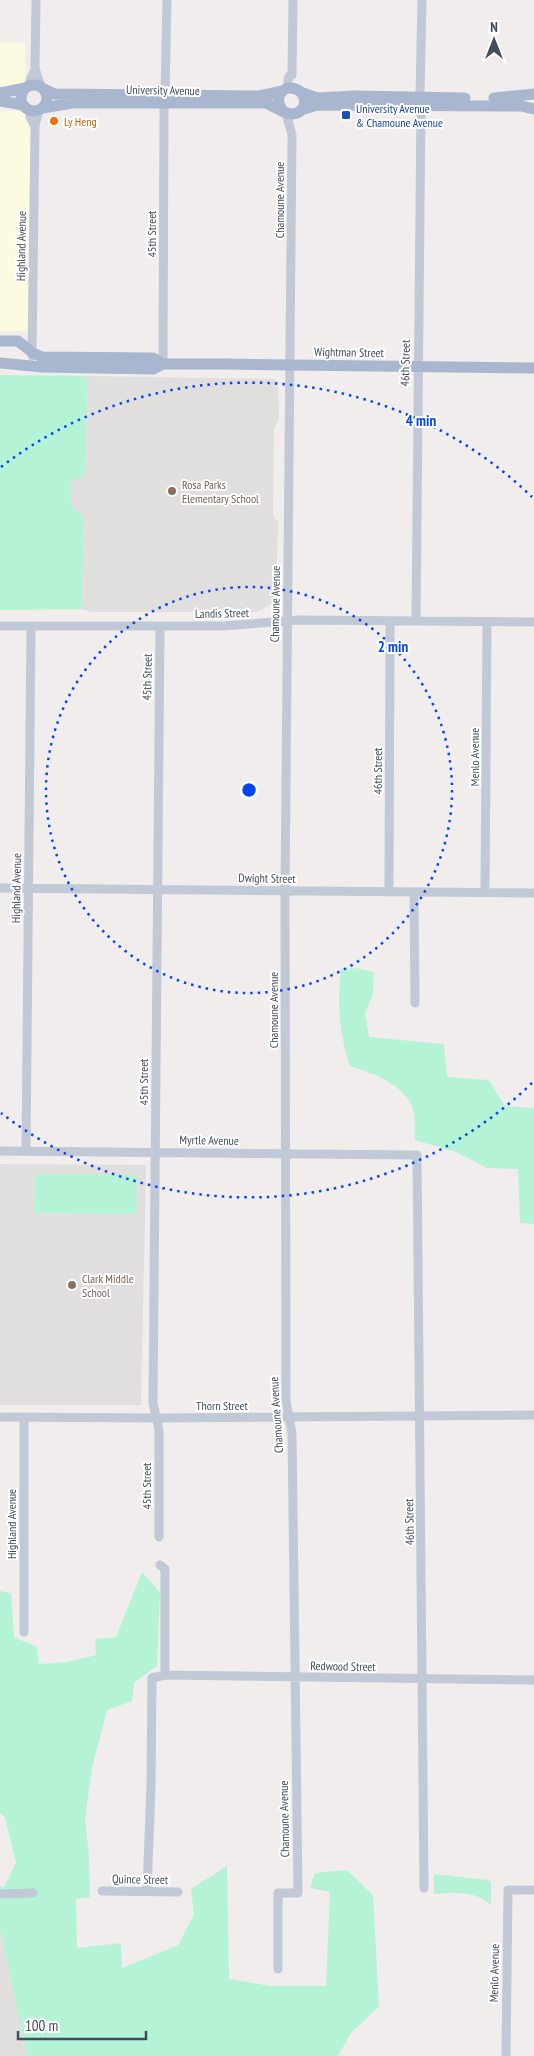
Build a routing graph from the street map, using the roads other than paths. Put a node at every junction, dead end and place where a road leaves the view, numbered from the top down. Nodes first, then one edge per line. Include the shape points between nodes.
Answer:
1 (36, 0) edge
2 (167, 0) edge
3 (293, 0) edge
4 (422, 0) edge
5 (36, 69) junction
6 (26, 87) junction
7 (43, 87) junction
8 (292, 90) junction
9 (0, 93) edge
10 (534, 94) edge
11 (164, 99) junction
12 (534, 100) edge
13 (0, 101) edge
14 (420, 101) junction
15 (534, 107) edge
16 (34, 108) junction
17 (284, 111) junction
18 (300, 111) junction
19 (291, 126) junction
20 (0, 341) edge
21 (32, 353) junction
22 (0, 363) edge
23 (163, 364) junction
24 (290, 365) junction
25 (32, 366) junction
26 (417, 366) junction
27 (534, 368) edge
28 (287, 621) junction
29 (390, 621) junction
30 (416, 621) junction
31 (487, 622) junction
32 (534, 622) edge
33 (0, 626) edge
34 (31, 626) junction
35 (160, 626) junction
36 (0, 888) edge
37 (28, 888) junction
38 (157, 889) junction
39 (285, 891) junction
40 (389, 892) junction
41 (414, 892) junction
42 (485, 893) junction
43 (534, 893) edge
44 (414, 1003) dead end
45 (0, 1150) edge
46 (26, 1151) junction
47 (155, 1152) junction
48 (286, 1154) junction
49 (417, 1155) joint
50 (534, 1415) edge
51 (420, 1416) junction
52 (0, 1417) edge
53 (24, 1417) junction
54 (290, 1417) junction
55 (157, 1418) junction
56 (159, 1537) dead end
57 (160, 1565) dead end
58 (24, 1632) dead end
59 (164, 1675) junction
60 (295, 1678) junction
61 (423, 1679) junction
62 (534, 1680) edge
63 (424, 1888) dead end
64 (534, 1890) edge
65 (102, 1891) dead end
66 (147, 1891) junction
67 (178, 1892) dead end
68 (32, 1893) dead end
69 (0, 1894) edge
70 (278, 1969) dead end
71 (506, 2056) edge

1 - 5 street
2 - 11 street, 45th Street
3 - 8 street via 292,75 289,76
4 - 14 street, 46th Street
5 - 6 street
5 - 7 street
6 - 7 main road, University Avenue
6 - 9 main road
6 - 16 main road via 21,96
7 - 11 main road, University Avenue via 55,94
7 - 16 main road via 47,101
8 - 11 main road, University Avenue via 259,96
8 - 14 main road, University Avenue via 317,98
8 - 17 main road via 278,98
8 - 18 main road via 305,102
10 - 14 main road, University Avenue
11 - 16 main road, University Avenue
11 - 17 main road, University Avenue via 266,103
11 - 23 street, 45th Street
12 - 15 main road
13 - 16 main road, University Avenue
14 - 15 main road, University Avenue
14 - 18 main road, University Avenue via 317,105
14 - 26 street, 46th Street
16 - 21 street, Highland Avenue via 30,117 34,126
17 - 18 main road, University Avenue
17 - 19 street, Chamoune Avenue
18 - 19 street, Chamoune Avenue
19 - 24 street, Chamoune Avenue
20 - 21 main road, Wightman Street via 18,341
21 - 23 main road, Wightman Street via 42,357 153,358
21 - 25 street, Highland Avenue
22 - 25 main road, Wightman Street
23 - 24 main road, Wightman Street
23 - 25 main road, Wightman Street via 153,369
24 - 26 main road, Wightman Street
24 - 28 street, Chamoune Avenue
26 - 27 main road, Wightman Street
26 - 30 street, 46th Street
28 - 29 street, Landis Street
28 - 35 street, Landis Street
28 - 39 street, Chamoune Avenue
29 - 30 street, Landis Street
29 - 40 street, 46th Street
30 - 31 street, Landis Street
31 - 32 street, Landis Street
31 - 42 street, Menlo Avenue
33 - 34 street, Landis Street
34 - 35 street, Landis Street
34 - 37 street, Highland Avenue
35 - 38 street, 45th Street
36 - 37 street, Dwight Street
37 - 38 street, Dwight Street
37 - 46 street, Highland Avenue
38 - 39 street, Dwight Street
38 - 47 street, 45th Street
39 - 40 street, Dwight Street
39 - 48 street, Chamoune Avenue
40 - 41 street, Dwight Street
41 - 42 street, Dwight Street
41 - 44 street
42 - 43 street, Dwight Street
45 - 46 street, Myrtle Avenue
46 - 47 street, Myrtle Avenue
47 - 48 street, Myrtle Avenue
47 - 55 street, 45th Street via 153,1403
48 - 49 street, Myrtle Avenue
48 - 54 street, Chamoune Avenue via 286,1401
49 - 51 street, 46th Street
50 - 51 street, Thorn Street
51 - 54 street, Thorn Street
51 - 61 street, 46th Street
52 - 53 street, Thorn Street
53 - 55 street, Thorn Street
53 - 58 street, Highland Avenue
54 - 55 street, Thorn Street
54 - 60 street, Chamoune Avenue
55 - 56 street, 45th Street
57 - 59 street via 164,1570
59 - 60 street, Redwood Street
59 - 66 street, Redwood Street via 152,1678
60 - 61 street, Redwood Street
60 - 70 street, Chamoune Avenue via 298,1892 278,1893
61 - 62 street, Redwood Street
61 - 63 street, 46th Street
64 - 71 street, Menlo Avenue via 508,1890
65 - 66 street, Quince Street
66 - 67 street, Quince Street
68 - 69 street

